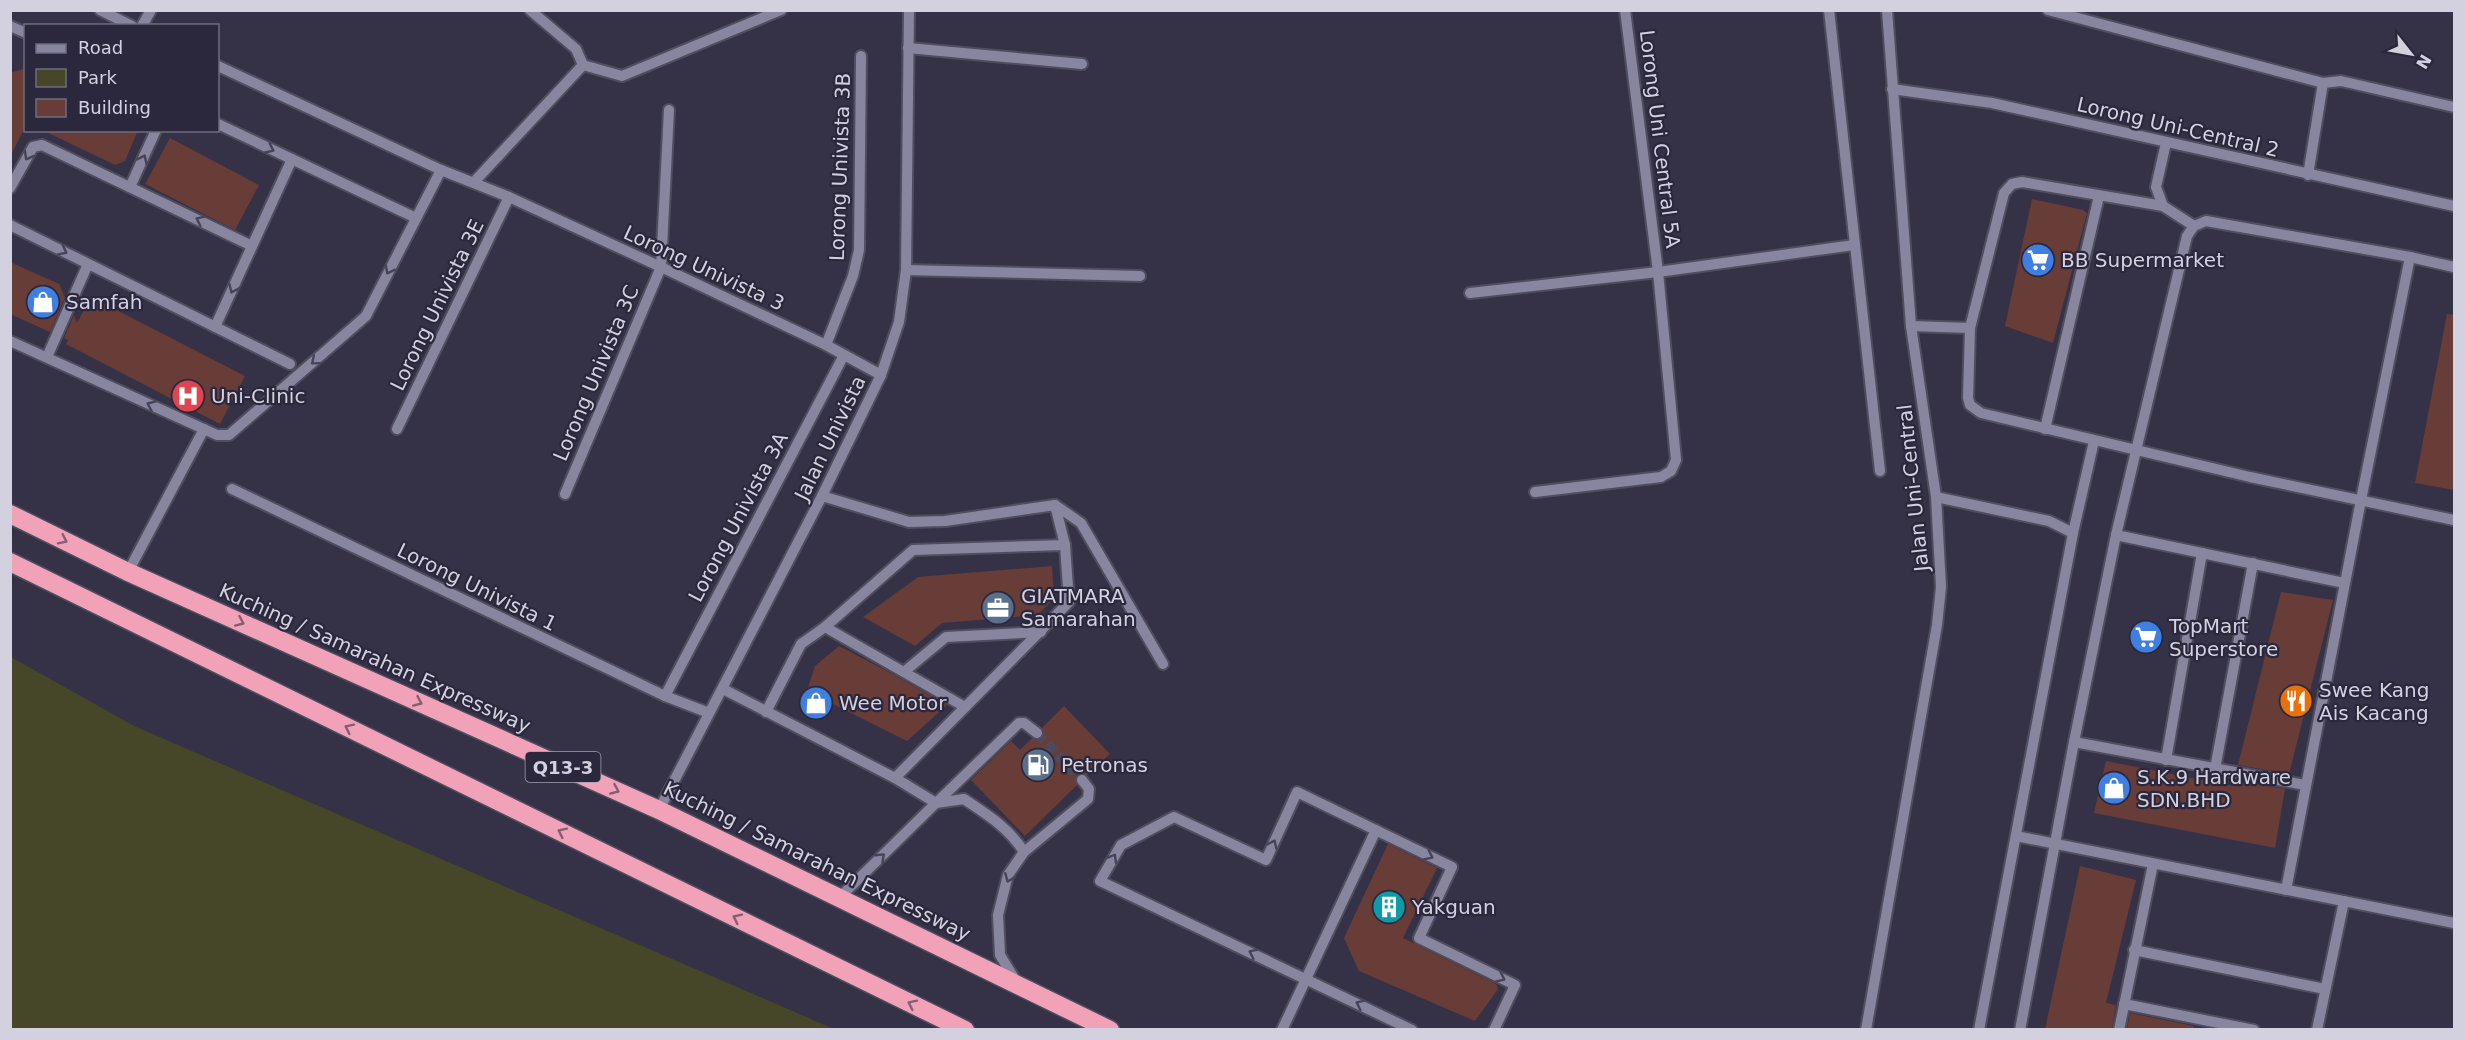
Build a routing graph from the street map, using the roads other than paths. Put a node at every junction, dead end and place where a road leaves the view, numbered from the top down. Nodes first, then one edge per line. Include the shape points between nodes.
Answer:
1 (100, 10) edge
2 (151, 10) edge
3 (530, 10) edge
4 (781, 10) edge
5 (909, 10) edge
6 (1625, 10) edge
7 (1829, 10) edge
8 (1887, 10) edge
9 (2048, 10) edge
10 (128, 24) edge
11 (143, 24) edge
12 (10, 26) edge
13 (24, 32) edge
14 (908, 48) junction
15 (861, 56) dead end
16 (1082, 64) dead end
17 (583, 65) junction
18 (219, 66) edge
19 (2323, 83) junction
20 (1892, 89) junction
21 (2454, 107) edge
22 (669, 110) dead end
23 (219, 124) edge
24 (155, 132) edge
25 (2166, 143) junction
26 (292, 159) junction
27 (441, 170) junction
28 (2308, 175) junction
29 (474, 182) junction
30 (130, 187) junction
31 (10, 188) edge
32 (2099, 196) junction
33 (509, 197) junction
34 (2163, 206) junction
35 (2454, 206) edge
36 (416, 218) junction
37 (10, 225) edge
38 (2194, 226) junction
39 (1854, 245) junction
40 (252, 246) junction
41 (2410, 257) junction
42 (88, 264) junction
43 (661, 267) junction
44 (2454, 267) edge
45 (906, 270) junction
46 (1658, 272) junction
47 (1140, 276) dead end
48 (1470, 293) dead end
49 (1911, 326) junction
50 (215, 327) junction
51 (1970, 328) junction
52 (10, 341) edge
53 (826, 345) junction
54 (844, 355) junction
55 (46, 357) junction
56 (290, 364) dead end
57 (881, 375) junction
58 (204, 429) junction
59 (397, 429) dead end
60 (2045, 429) junction
61 (2094, 441) junction
62 (2138, 452) junction
63 (1880, 471) dead end
64 (232, 489) dead end
65 (1535, 492) dead end
66 (565, 494) dead end
67 (822, 496) junction
68 (1936, 497) junction
69 (2361, 500) junction
70 (1056, 505) junction
71 (10, 514) edge
72 (2454, 520) edge
73 (2073, 532) junction
74 (2116, 535) junction
75 (1065, 545) junction
76 (2202, 553) junction
77 (10, 562) edge
78 (2253, 563) junction
79 (128, 572) junction
80 (2344, 583) junction
81 (825, 627) junction
82 (1041, 632) junction
83 (1163, 664) dead end
84 (905, 671) junction
85 (723, 689) junction
86 (665, 696) junction
87 (965, 707) junction
88 (766, 712) junction
89 (709, 713) junction
90 (1037, 733) tunnel mouth
91 (2074, 742) junction
92 (2166, 760) junction
93 (2215, 769) junction
94 (896, 778) junction
95 (1082, 780) dead end
96 (2306, 785) junction
97 (936, 803) junction
98 (658, 810) junction
99 (1376, 830) junction
100 (2016, 836) junction
101 (2055, 844) junction
102 (1024, 852) junction
103 (2153, 864) junction
104 (2286, 890) junction
105 (839, 898) junction
106 (2344, 901) junction
107 (2454, 923) edge
108 (2134, 950) junction
109 (1306, 978) junction
110 (1017, 983) junction
111 (2325, 989) junction
112 (2124, 1004) junction
113 (965, 1029) edge
114 (1110, 1029) edge
115 (1282, 1029) edge
116 (1412, 1029) edge
117 (1494, 1029) edge
118 (1866, 1029) edge
119 (1979, 1029) edge
120 (2020, 1029) edge
121 (2119, 1029) edge
122 (2254, 1029) edge
123 (2318, 1029) edge

1 - 10 street
2 - 11 street
3 - 17 street via 576,49
4 - 17 street via 622,76
5 - 14 street, Jalan Univista
6 - 46 street, Lorong Uni Central 5A
7 - 39 street
8 - 20 street, Jalan Uni-Central
9 - 19 street
12 - 13 street
14 - 16 street
14 - 45 street, Jalan Univista
15 - 53 street, Lorong Univista 3B via 859,250 854,276
17 - 29 street
18 - 27 street, Lorong Univista 3
19 - 21 street via 2341,81
19 - 28 street
20 - 25 street, Lorong Uni-Central 2 via 1992,103
20 - 49 street, Jalan Uni-Central
22 - 43 street
23 -> 26 street
30 -> 24 street
25 - 28 street, Lorong Uni-Central 2
25 - 34 street via 2156,187
26 - 36 street
26 - 40 street
27 - 29 street, Lorong Univista 3
27 - 36 street
28 - 35 street, Lorong Uni-Central 2
29 - 33 street, Lorong Univista 3
30 -> 31 street via 42,145 33,147
40 -> 30 street
32 - 34 street
32 - 51 street via 2022,182 2012,184 2004,194
32 - 60 street
33 - 43 street, Lorong Univista 3
33 - 59 street, Lorong Univista 3E
34 - 38 street
36 -> 58 street via 360,323 229,435
37 -> 42 street
38 - 41 street via 2206,221
38 - 62 street via 2187,236
39 - 46 street
39 - 63 street
40 -> 50 street
41 - 44 street
41 - 69 street
42 - 50 street
42 - 55 street
43 - 53 street, Lorong Univista 3
43 - 66 street, Lorong Univista 3C
45 - 47 street
45 - 57 street, Jalan Univista via 899,322
46 - 48 street
46 - 65 street, Lorong Uni Central 5A via 1676,460 1671,471 1661,477
49 - 51 street
49 - 68 street, Jalan Uni-Central
50 - 56 street
51 - 60 street via 1970,405 1981,413
52 - 55 street
53 - 54 street, Lorong Univista 3
54 - 57 street, Lorong Univista 3
54 - 86 street, Lorong Univista 3A
58 -> 55 street
57 - 67 street, Jalan Univista
58 - 79 street
60 - 61 street
61 - 62 street
61 - 73 street
62 - 69 street
62 - 74 street
64 - 86 street, Lorong Univista 1
67 - 70 street via 909,522 945,521
67 - 85 street, Jalan Univista
68 - 73 street via 2049,521
68 - 118 street, Jalan Uni-Central via 1941,587 1936,625
69 - 72 street
69 - 80 street
70 - 75 street
70 - 83 street via 1081,523
71 -> 79 highway, Kuching / Samarahan Expressway / Q13-3
73 - 100 street
74 - 76 street
74 - 91 street
75 - 81 street via 913,550
75 - 82 street via 1069,602
76 - 78 street
76 - 92 street
113 -> 77 highway, Q13-3
78 - 80 street
78 - 93 street
79 -> 98 highway, Kuching / Samarahan Expressway / Q13-3
80 - 96 street
81 - 84 street
81 - 88 street via 801,644
82 - 84 street via 946,637
82 - 87 street
84 - 87 street
85 - 88 street
85 - 89 street, Jalan Univista
86 - 89 street, Lorong Univista 1
87 - 94 street
88 - 94 street
89 - 98 street, Jalan Univista
90 - 97 street via 1019,723
91 - 92 street
91 - 101 street
92 - 93 street
93 - 96 street
94 - 97 street
95 - 102 street via 1089,789 1088,799
96 - 104 street
97 - 102 street via 964,800 1000,823
105 -> 97 street
98 - 105 highway, Kuching / Samarahan Expressway / Q13-3
99 - 109 street
109 -> 99 street via 1100,881 1121,845 1174,817 1266,860 1297,792
99 -> 117 street via 1452,867 1419,938 1515,985
100 - 101 street
100 - 119 street
101 - 103 street
101 - 120 street
102 -> 110 street via 1008,875 998,915 1000,955
103 - 104 street
103 - 108 street
104 - 106 street
105 - 110 highway, Kuching / Samarahan Expressway / Q13-3
106 - 107 street
106 - 111 street
108 - 111 street
108 - 112 street
109 - 115 street
116 -> 109 street
110 - 114 highway, Kuching / Samarahan Expressway / Q13-3
111 - 123 street
112 - 121 street
112 - 122 street

